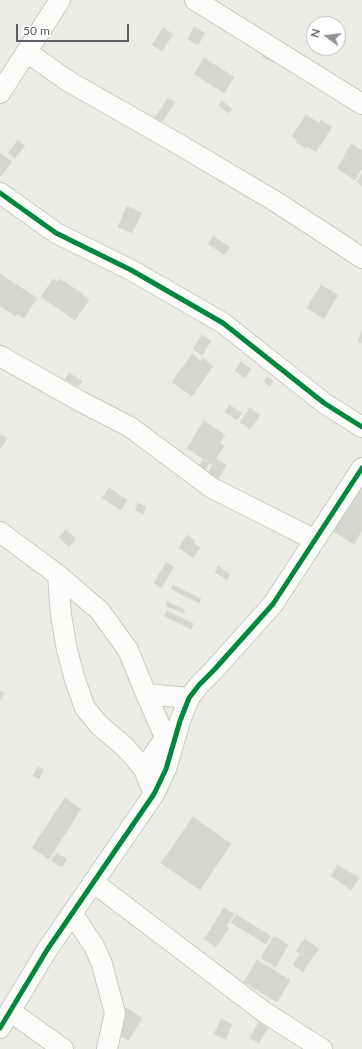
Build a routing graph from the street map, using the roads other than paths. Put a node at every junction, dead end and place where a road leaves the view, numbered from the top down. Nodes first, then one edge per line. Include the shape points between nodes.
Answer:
1 (60, 0) edge
2 (195, 0) edge
3 (27, 52) junction
4 (0, 93) edge
5 (362, 104) edge
6 (0, 193) edge
7 (362, 258) edge
8 (0, 356) edge
9 (362, 426) edge
10 (362, 468) edge
11 (0, 532) edge
12 (315, 540) junction
13 (58, 575) junction
14 (146, 694) junction
15 (190, 698) junction
16 (168, 745) junction
17 (144, 769) junction
18 (154, 794) junction
19 (93, 882) junction
20 (72, 914) junction
21 (10, 1011) junction
22 (0, 1028) edge
23 (62, 1049) edge
24 (107, 1049) edge
25 (322, 1049) edge

1 - 3 street
2 - 5 street
3 - 4 street
3 - 7 street via 68,81 278,203
6 - 9 street via 56,233 131,270 223,323 324,403
8 - 12 street via 130,426 212,488
10 - 12 street
11 - 13 street
12 - 15 street via 273,604
13 - 14 street via 100,611 128,650
13 - 17 street via 66,650 86,708 99,725 125,747
14 - 15 street
14 - 16 street
15 - 16 street
16 - 17 street
16 - 18 street via 166,769
17 - 18 street
18 - 19 street
19 - 20 street
19 - 25 street via 264,1012
20 - 21 street
20 - 24 street via 94,946 102,964 115,1013
21 - 22 street
21 - 23 street

